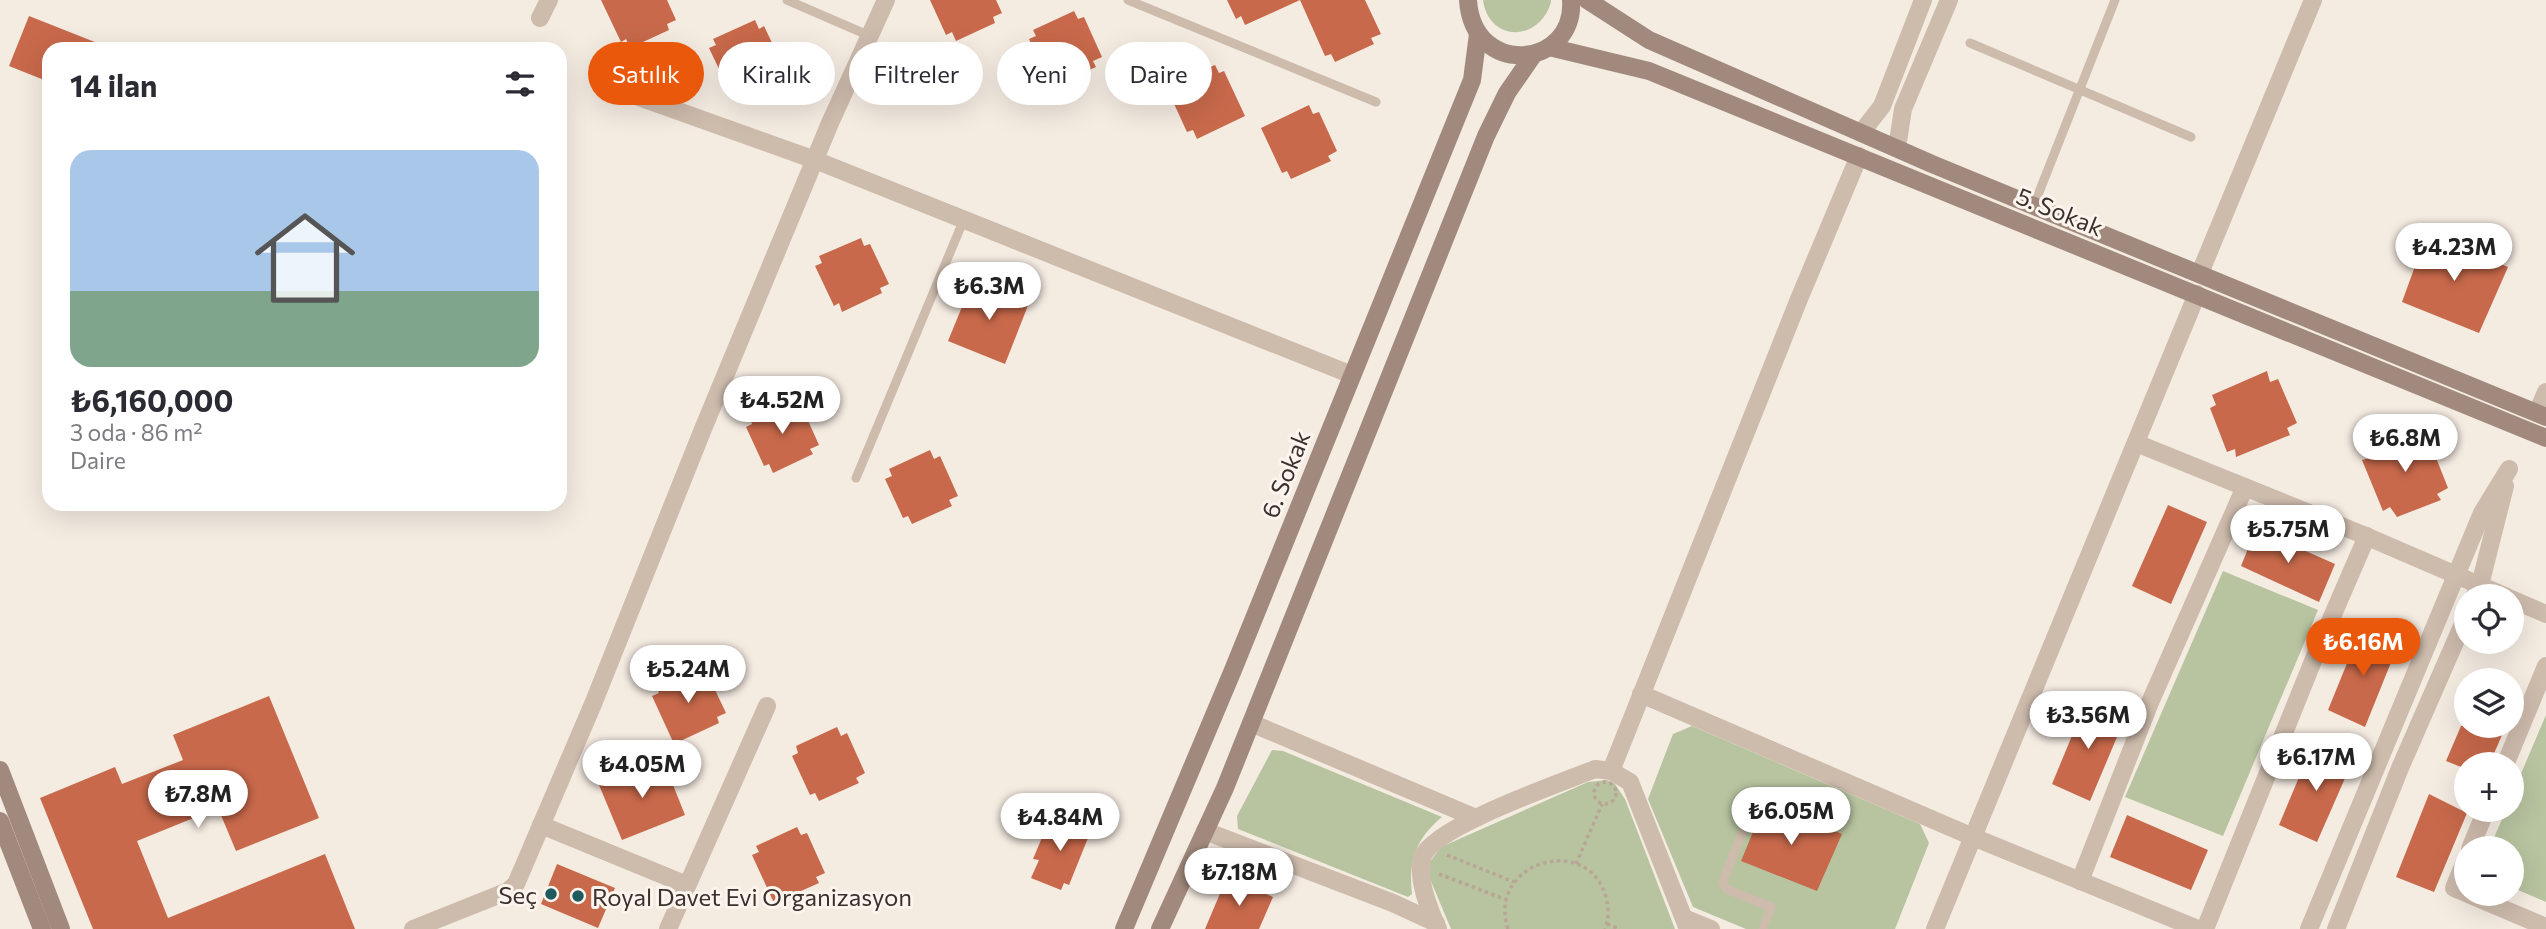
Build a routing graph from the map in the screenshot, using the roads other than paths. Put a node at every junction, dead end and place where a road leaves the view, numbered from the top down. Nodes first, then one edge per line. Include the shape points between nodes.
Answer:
1 (549, 0) edge
2 (787, 0) edge
3 (886, 0) edge
4 (1128, 0) edge
5 (1458, 0) edge
6 (1571, 0) edge
7 (1587, 0) edge
8 (1923, 0) edge
9 (1949, 0) edge
10 (2115, 0) edge
11 (2313, 0) edge
12 (1469, 8) edge
13 (540, 18) dead end
14 (1478, 34) junction
15 (870, 36) junction
16 (1970, 43) dead end
17 (1541, 50) junction
18 (2080, 90) junction
19 (1376, 102) dead end
20 (663, 105) edge
21 (1861, 133) junction
22 (2191, 137) dead end
23 (1896, 148) junction
24 (1859, 156) junction
25 (815, 160) junction
26 (2034, 205) junction
27 (964, 219) junction
28 (2026, 224) junction
29 (2200, 273) junction
30 (2197, 294) junction
31 (1352, 375) junction
32 (2546, 392) edge
33 (2541, 415) edge
34 (2546, 438) edge
35 (2136, 443) junction
36 (856, 478) dead end
37 (2245, 487) junction
38 (2367, 536) junction
39 (2457, 575) junction
40 (2468, 584) edge
41 (2479, 584) edge
42 (2524, 604) edge
43 (2546, 614) edge
44 (2454, 644) edge
45 (2546, 666) edge
46 (1641, 694) junction
47 (766, 706) dead end
48 (1251, 723) junction
49 (2510, 752) edge
50 (0, 771) edge
51 (1611, 771) junction
52 (1756, 798) dead end
53 (1476, 818) junction
54 (0, 821) edge
55 (541, 825) junction
56 (1205, 831) junction
57 (1973, 837) junction
58 (2080, 881) junction
59 (687, 885) junction
60 (2496, 906) edge
61 (1686, 924) edge
62 (1437, 926) edge
63 (2546, 927) edge
64 (42, 929) edge
65 (61, 929) edge
66 (413, 929) edge
67 (668, 929) edge
68 (1124, 929) edge
69 (1160, 929) edge
70 (1711, 929) edge
71 (1763, 929) edge
72 (1936, 929) edge
73 (2199, 929) edge
74 (2204, 929) edge
75 (2309, 929) edge
76 (2336, 929) edge

1 - 13 street
2 - 15 lane
3 - 15 street
4 - 19 lane
5 - 12 street
6 - 17 street via 1569,21 1561,36
7 - 21 street, 5. Sokak via 1649,40
8 - 21 street via 1882,106
9 - 23 street via 1902,109
10 - 18 lane
11 - 29 street
12 - 14 street
14 - 17 street, 5. Sokak via 1501,52 1517,56
14 - 31 street, 6. Sokak via 1472,80
15 - 25 street
16 - 18 lane
17 - 24 street, 5. Sokak via 1649,71
17 - 48 street via 1507,93 1486,136
18 - 22 lane
18 - 26 lane
20 - 25 street
21 - 23 street, 5. Sokak
23 - 26 street, 5. Sokak
24 - 28 street, 5. Sokak
24 - 46 street
25 - 27 street
25 - 55 street
26 - 28 street
26 - 29 street, 5. Sokak
27 - 31 street
27 - 36 lane
28 - 30 street, 5. Sokak
29 - 33 street, 5. Sokak
30 - 34 street, 5. Sokak
30 - 35 street
31 - 68 street, 6. Sokak
32 - 33 street
35 - 37 street
35 - 57 street
37 - 38 street
37 - 58 street via 2151,700
38 - 39 street
38 - 74 street
39 - 40 street
39 - 41 street via 2482,513 2509,468
39 - 75 street
42 - 43 street
44 - 76 street
45 - 49 street
46 - 51 street
46 - 57 street
47 - 59 street
48 - 53 street
48 - 56 street
50 - 65 street
51 - 53 street via 1595,769
51 - 61 street via 1630,782
52 - 71 lane via 1723,881 1726,889 1771,907
53 - 62 street via 1452,830 1423,855 1424,889
54 - 64 street
55 - 59 street
55 - 66 street via 516,884 508,891
56 - 62 street via 1393,903
56 - 69 street
57 - 58 street
57 - 72 street
58 - 73 street
59 - 67 street
60 - 63 street
61 - 70 street

